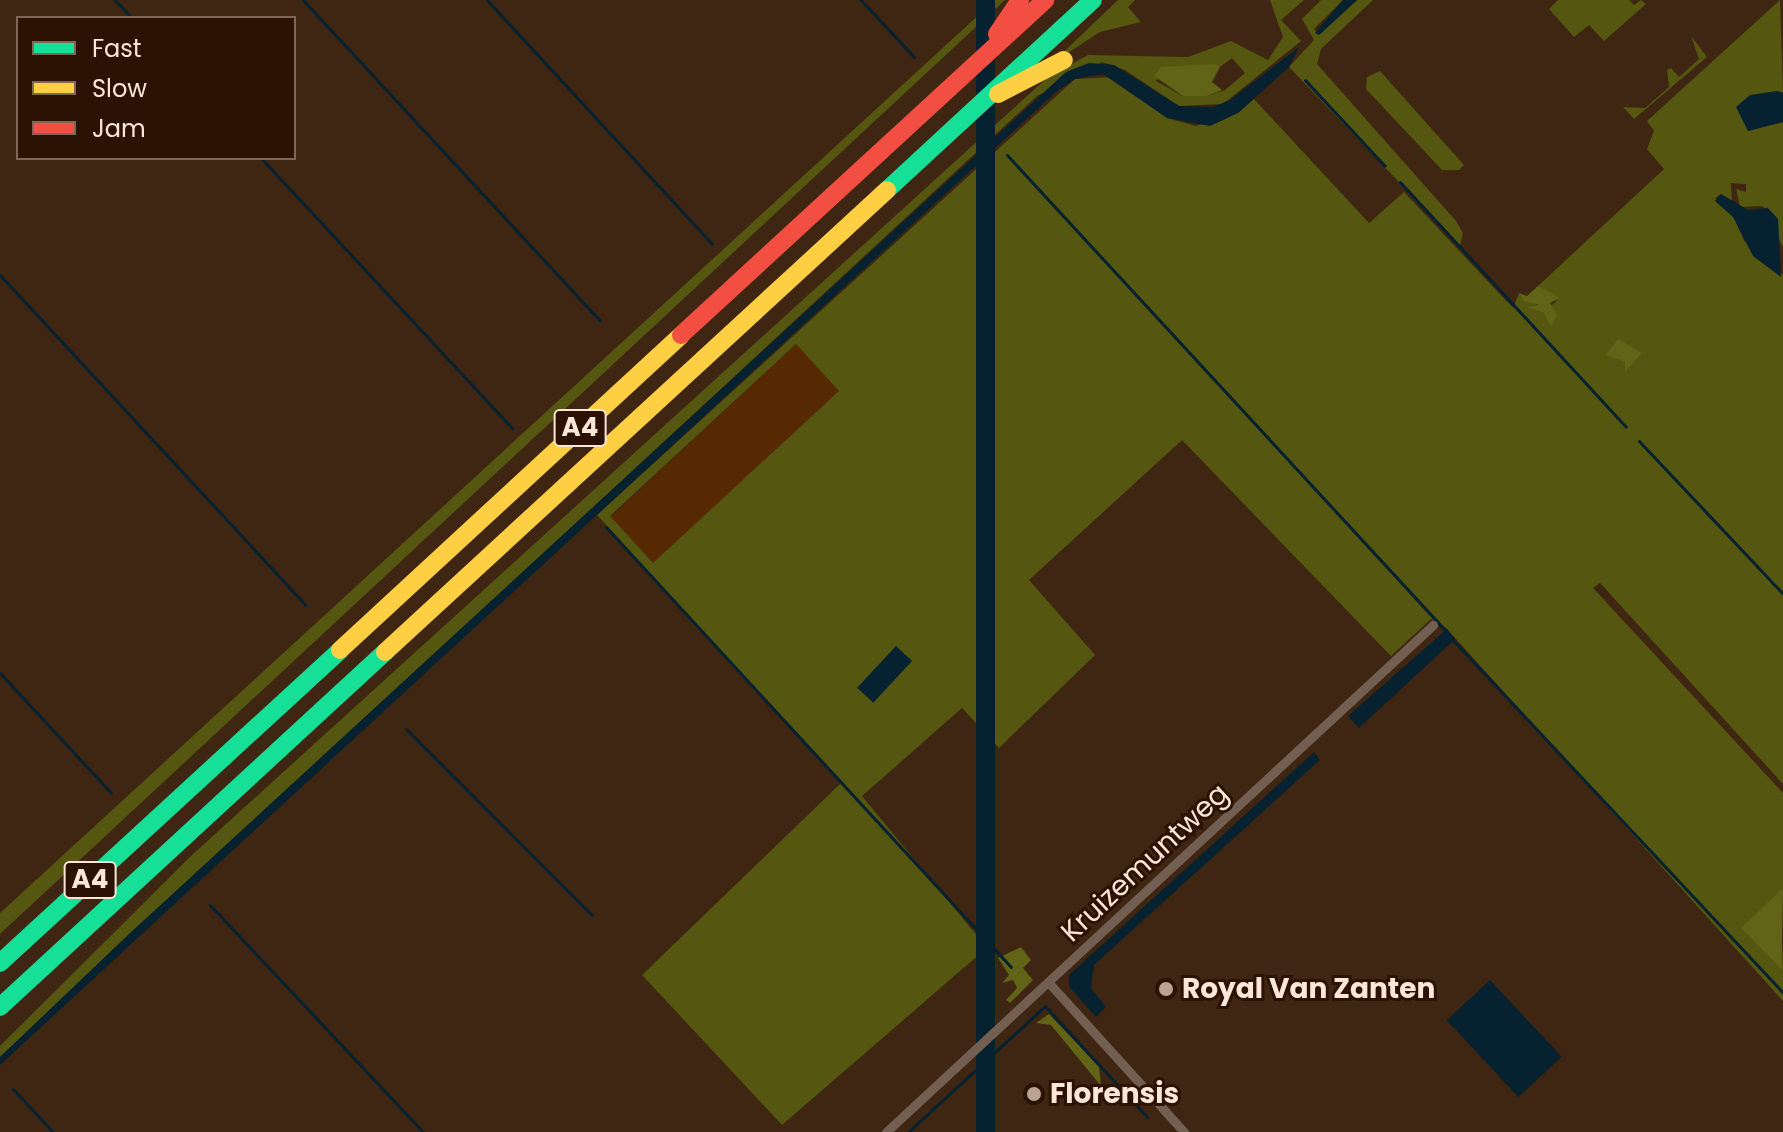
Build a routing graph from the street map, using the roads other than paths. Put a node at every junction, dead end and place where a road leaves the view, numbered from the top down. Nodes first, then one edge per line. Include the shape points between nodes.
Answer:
1 (1020, 0) edge
2 (1045, 0) edge
3 (1093, 0) edge
4 (980, 60) junction
5 (1064, 60) dead end
6 (984, 100) junction
7 (1433, 625) dead end
8 (0, 963) edge
9 (1049, 983) junction
10 (0, 1007) edge
11 (886, 1132) edge
12 (1184, 1132) edge

1 - 4 highway, A4
2 - 4 highway, A4
3 - 6 highway, A4
4 - 8 highway, A4
5 - 6 highway, A4
6 - 10 highway, A4
7 - 9 street, Kruizemuntweg
9 - 11 street, Kruizemuntweg
9 - 12 street

